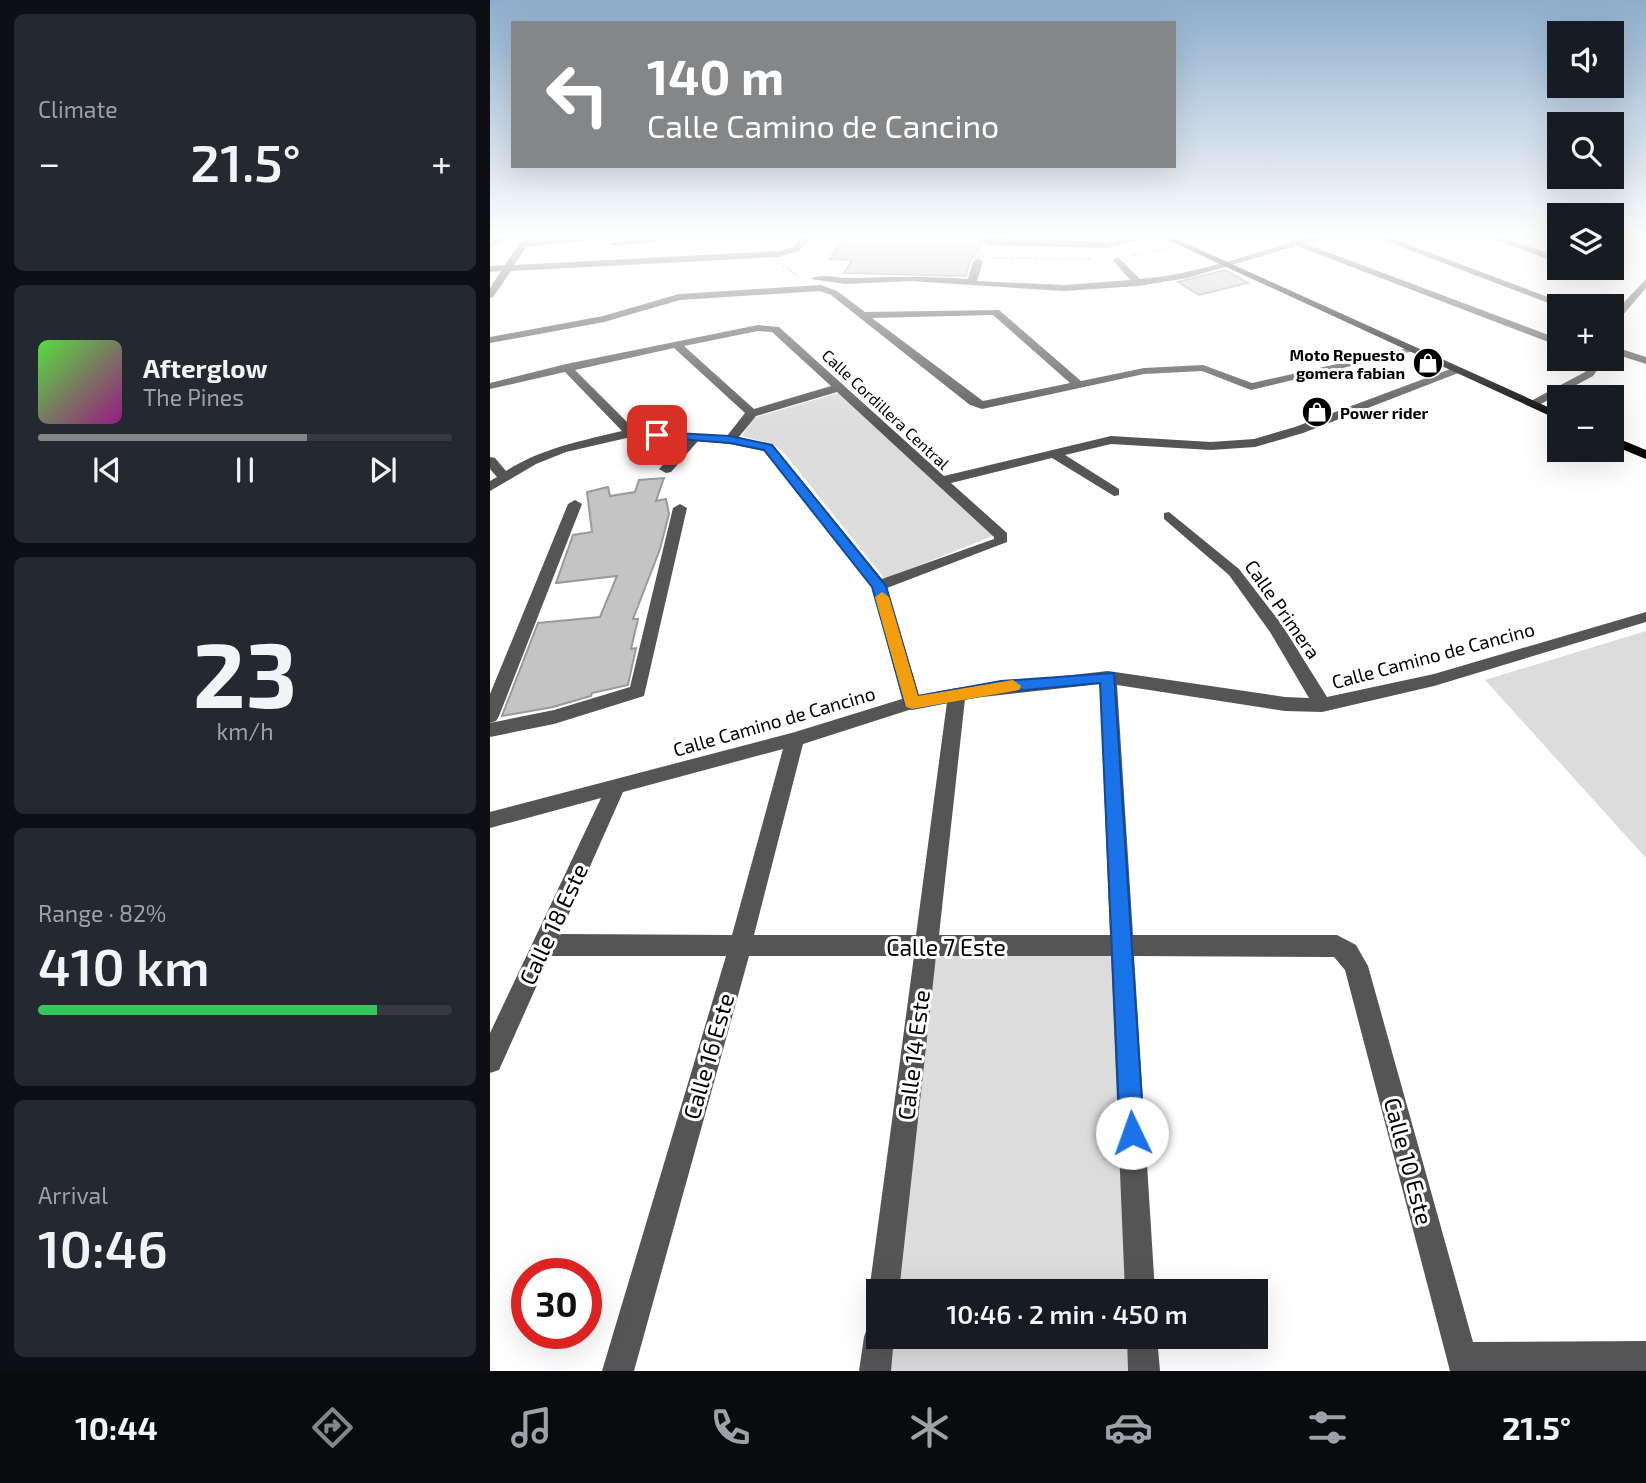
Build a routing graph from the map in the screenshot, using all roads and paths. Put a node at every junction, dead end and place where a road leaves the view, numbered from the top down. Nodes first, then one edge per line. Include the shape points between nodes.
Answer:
1 (665, 301) edge
2 (845, 301) edge
3 (1305, 301) edge
4 (1324, 301) edge
5 (1449, 301) edge
6 (864, 315) junction
7 (1547, 338) edge
8 (490, 340) edge
9 (676, 344) junction
10 (1413, 350) junction
11 (1624, 352) edge
12 (1643, 357) edge
13 (566, 367) junction
14 (1457, 370) junction
15 (1591, 371) edge
16 (1077, 383) junction
17 (490, 386) edge
18 (841, 387) junction
19 (1539, 400) junction
20 (1547, 402) edge
21 (1547, 406) edge
22 (752, 413) junction
23 (631, 433) junction
24 (1624, 433) edge
25 (695, 437) junction
26 (730, 440) junction
27 (1646, 443) edge
28 (1624, 446) edge
29 (1054, 453) junction
30 (1646, 456) edge
31 (490, 461) edge
32 (666, 469) dead end
33 (503, 476) junction
34 (941, 481) junction
35 (490, 487) edge
36 (1114, 492) dead end
37 (575, 503) dead end
38 (680, 508) dead end
39 (1169, 516) dead end
40 (879, 586) junction
41 (1646, 617) edge
42 (1108, 677) junction
43 (957, 694) junction
44 (912, 703) junction
45 (1322, 705) junction
46 (490, 716) edge
47 (490, 730) edge
48 (795, 739) junction
49 (616, 787) junction
50 (490, 820) edge
51 (543, 945) junction
52 (740, 946) junction
53 (926, 947) junction
54 (1123, 948) junction
55 (1348, 953) joint
56 (490, 1061) edge
57 (886, 1279) edge
58 (1139, 1279) edge
59 (878, 1349) edge
60 (1143, 1349) edge
61 (1646, 1356) edge
62 (1464, 1364) edge
63 (618, 1371) edge
64 (875, 1371) edge
65 (1144, 1371) edge

1 - 8 street
2 - 6 street
3 - 10 main road
4 - 19 main road
5 - 7 street
6 - 16 street via 995,312
6 - 16 street via 978,404
9 - 13 street, Calle Cordillera Central
9 - 18 street, Calle Cordillera Central via 770,327
9 - 22 street
10 - 14 main road
10 - 16 street via 1251,387 1203,368 1144,371
11 - 12 street
13 - 17 street, Calle Cordillera Central
13 - 23 street
14 - 19 main road
14 - 29 street via 1255,443 1212,446 1111,440
15 - 19 street
18 - 22 street
18 - 34 street, Calle Cordillera Central
19 - 20 main road
19 - 21 main road
22 - 26 street
23 - 25 street
23 - 33 street via 562,449
24 - 27 main road
25 - 26 street
25 - 32 street
26 - 40 street via 768,448
28 - 30 main road
29 - 34 street
29 - 36 street
31 - 33 street
33 - 35 street
34 - 40 street, Calle Cordillera Central via 1003,539
37 - 46 street
38 - 47 street via 638,691 554,717
39 - 45 street, Calle Primera via 1234,572 1276,629
40 - 44 street
41 - 45 street, Calle Camino de Cancino via 1434,680
42 - 43 street, Calle Camino de Cancino
42 - 45 street, Calle Camino de Cancino via 1285,704
42 - 54 street
43 - 44 street, Calle Camino de Cancino
43 - 53 street, Calle 14 Este
44 - 48 street, Calle Camino de Cancino
48 - 49 street, Calle Camino de Cancino
48 - 52 street, Calle 16 Este
49 - 50 street, Calle Camino de Cancino
49 - 51 street, Calle 18 Este
51 - 52 street, Calle 7 Este
51 - 56 street, Calle 18 Este
52 - 53 street, Calle 7 Este
52 - 63 street, Calle 16 Este
53 - 54 street, Calle 7 Este
53 - 57 street, Calle 14 Este
54 - 55 street, Calle 7 Este via 1337,946
54 - 58 street
55 - 62 street, Calle 10 Este via 1356,966
59 - 64 street
60 - 65 street
61 - 62 street

